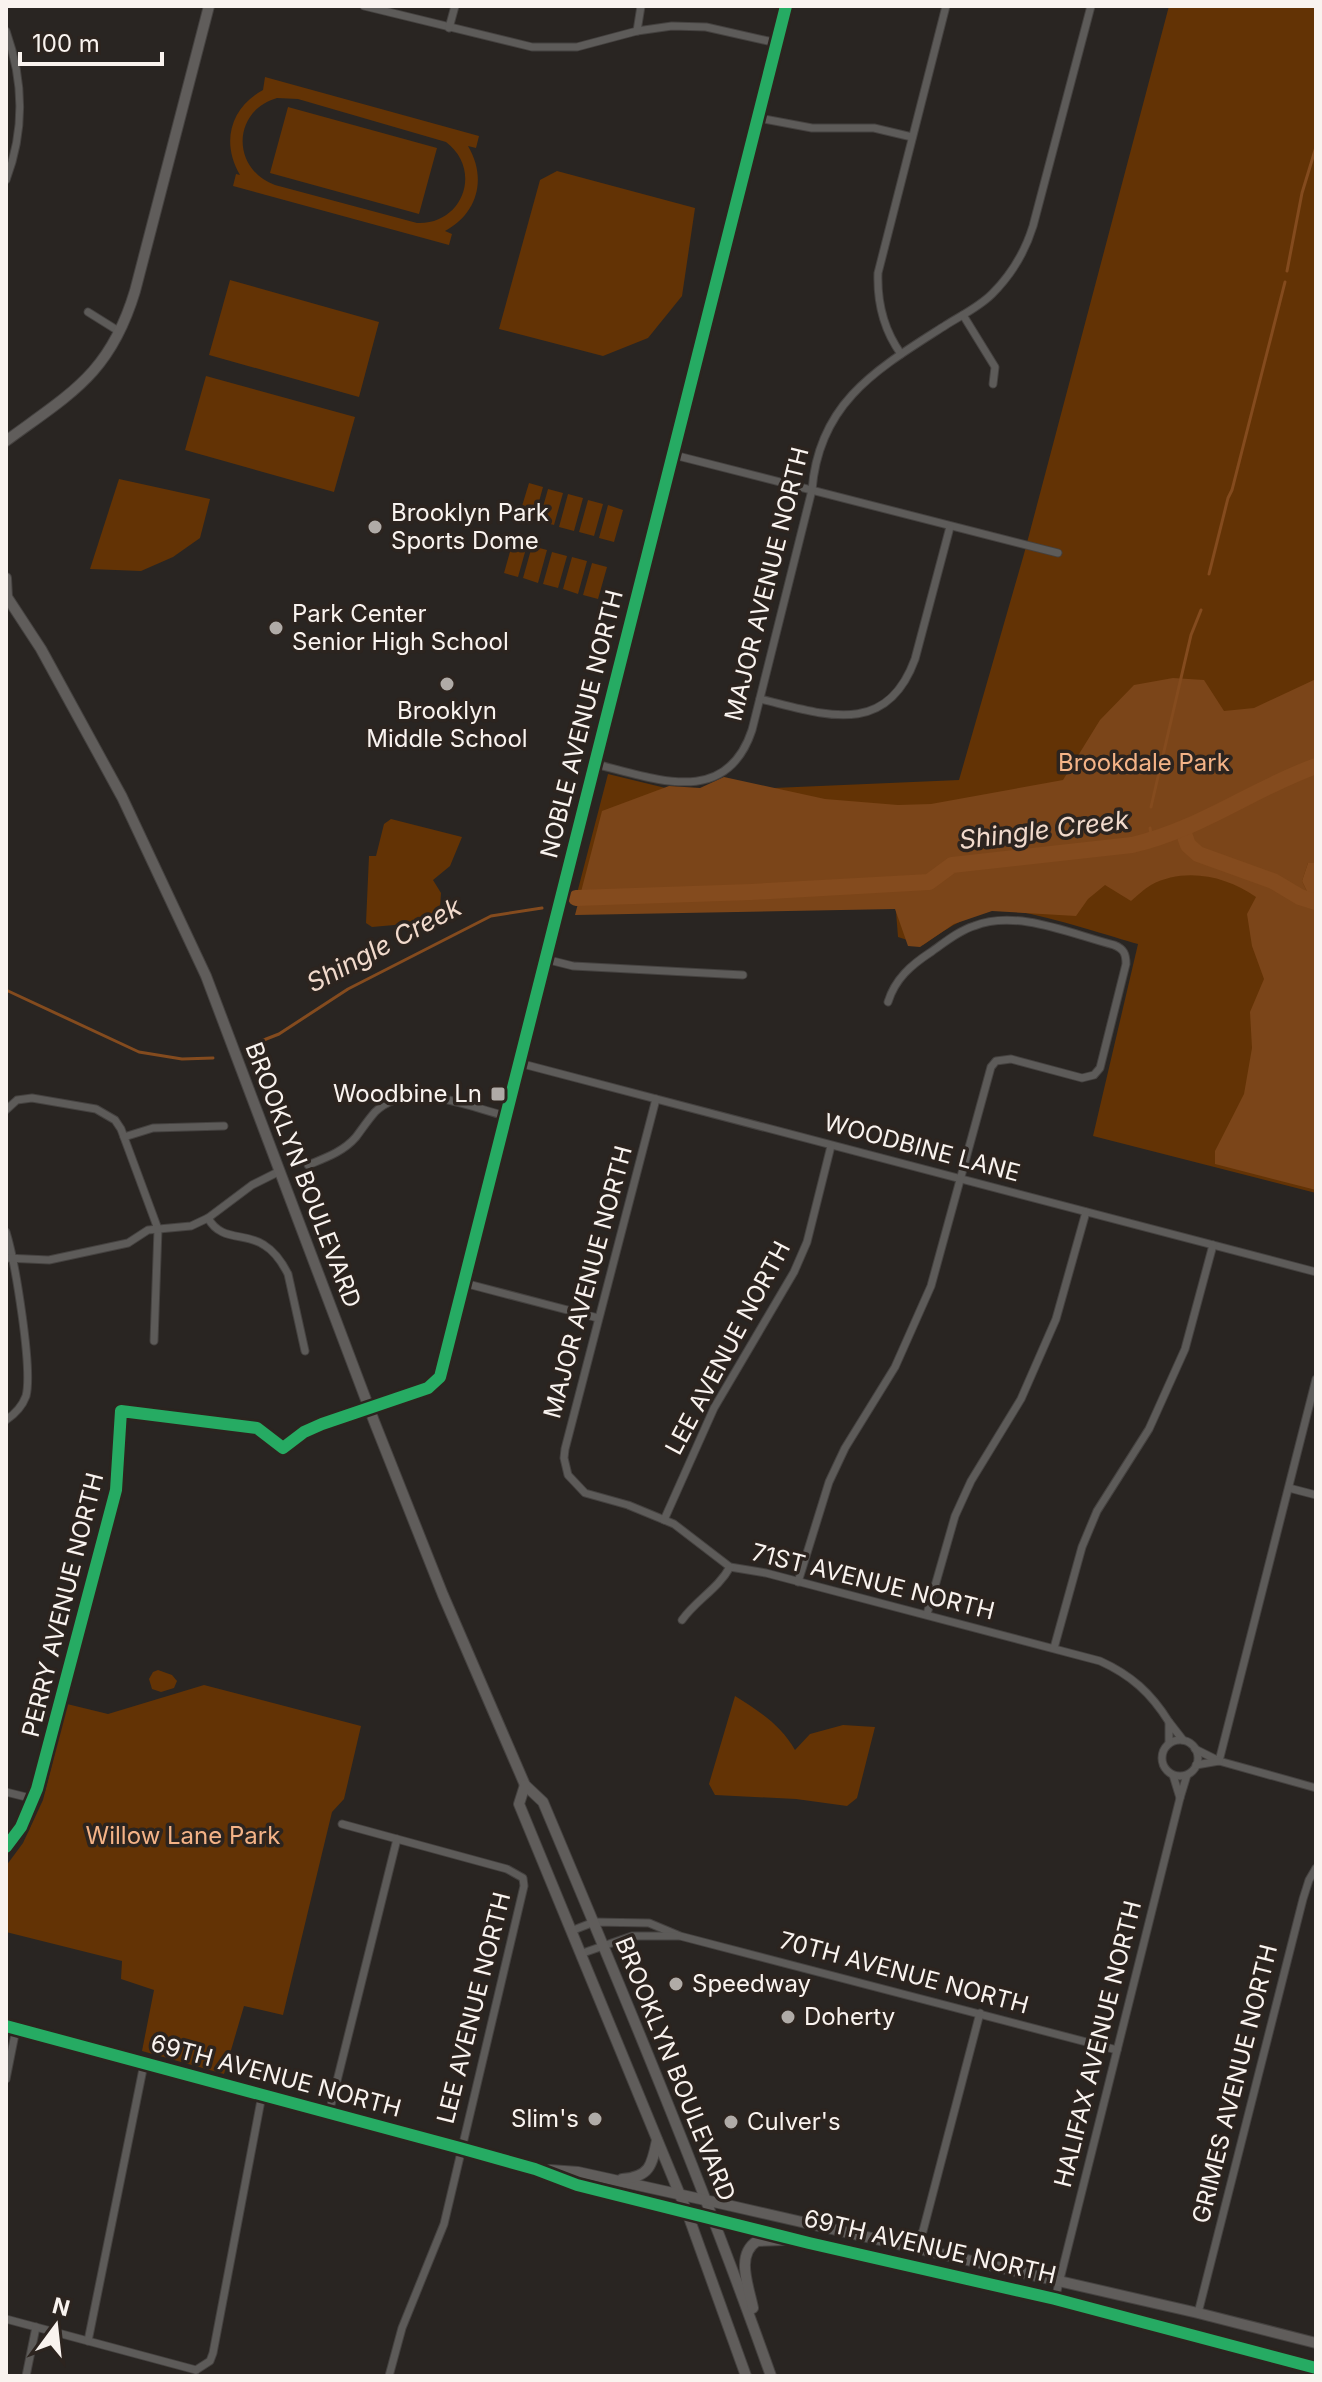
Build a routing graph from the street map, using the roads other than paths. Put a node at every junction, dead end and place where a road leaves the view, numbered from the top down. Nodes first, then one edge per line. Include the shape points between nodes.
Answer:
1 (209, 6) edge
2 (364, 6) edge
3 (455, 6) edge
4 (641, 6) edge
5 (786, 6) edge
6 (946, 6) edge
7 (1091, 6) edge
8 (449, 28) junction
9 (6, 31) edge
10 (637, 31) junction
11 (777, 43) junction
12 (759, 118) junction
13 (912, 137) junction
14 (6, 180) edge
15 (88, 312) dead end
16 (963, 315) junction
17 (120, 332) junction
18 (901, 354) junction
19 (993, 384) dead end
20 (7, 437) edge
21 (674, 455) junction
22 (812, 490) junction
23 (950, 527) junction
24 (1058, 553) dead end
25 (6, 578) edge
26 (6, 597) edge
27 (760, 699) junction
28 (595, 764) junction
29 (545, 959) junction
30 (743, 975) dead end
31 (888, 1002) dead end
32 (519, 1063) junction
33 (656, 1099) junction
34 (6, 1110) edge
35 (506, 1116) junction
36 (224, 1126) dead end
37 (124, 1137) junction
38 (831, 1146) junction
39 (308, 1165) dead end
40 (280, 1171) junction
41 (959, 1178) junction
42 (1086, 1212) junction
43 (208, 1218) junction
44 (158, 1229) junction
45 (6, 1232) edge
46 (1213, 1245) junction
47 (10, 1258) edge
48 (1316, 1272) edge
49 (464, 1283) junction
50 (598, 1318) junction
51 (154, 1341) dead end
52 (305, 1351) dead end
53 (1316, 1379) edge
54 (371, 1409) junction
55 (8, 1419) edge
56 (568, 1475) joint
57 (1289, 1488) junction
58 (1316, 1495) edge
59 (664, 1520) junction
60 (730, 1567) junction
61 (798, 1582) junction
62 (927, 1614) junction
63 (682, 1620) dead end
64 (1054, 1648) junction
65 (1169, 1722) junction
66 (1183, 1740) junction
67 (1169, 1743) junction
68 (1195, 1749) junction
69 (1219, 1761) junction
70 (1196, 1765) junction
71 (1173, 1775) junction
72 (1187, 1775) junction
73 (525, 1785) junction
74 (1316, 1788) edge
75 (6, 1792) edge
76 (1180, 1798) junction
77 (34, 1799) junction
78 (342, 1824) dead end
79 (397, 1839) junction
80 (6, 1847) edge
81 (1316, 1868) edge
82 (594, 1922) junction
83 (571, 1931) junction
84 (680, 1936) junction
85 (603, 1944) junction
86 (580, 1954) junction
87 (980, 2013) junction
88 (11, 2028) edge
89 (1117, 2050) junction
90 (144, 2064) junction
91 (6, 2079) edge
92 (262, 2095) junction
93 (329, 2113) junction
94 (657, 2138) junction
95 (460, 2148) junction
96 (535, 2169) junction
97 (611, 2180) junction
98 (680, 2196) junction
99 (707, 2200) junction
100 (687, 2212) junction
101 (713, 2217) junction
102 (809, 2243) junction
103 (912, 2247) junction
104 (1060, 2281) junction
105 (1055, 2299) junction
106 (1198, 2313) junction
107 (6, 2319) edge
108 (36, 2327) junction
109 (757, 2337) junction
110 (88, 2341) junction
111 (1316, 2343) edge
112 (1316, 2368) edge
113 (197, 2373) edge
114 (26, 2376) edge
115 (389, 2376) edge
116 (746, 2376) edge
117 (771, 2376) edge

1 - 17 street
2 - 8 street
3 - 8 street
4 - 10 street
5 - 11 street, NOBLE AVENUE NORTH
6 - 13 street
7 - 16 street via 1027,246 1004,281
8 - 10 street via 552,48 588,45
9 - 14 street via 16,64 21,115
10 - 11 street via 706,27
11 - 12 street, NOBLE AVENUE NORTH
12 - 13 street via 812,128 874,128
12 - 21 street, NOBLE AVENUE NORTH
13 - 18 street via 878,273 880,310
15 - 17 street
16 - 18 street
16 - 19 street via 995,367
17 - 20 street via 92,374
18 - 22 street, MAJOR AVENUE NORTH via 871,375 838,413 818,459
21 - 22 street
21 - 28 street, NOBLE AVENUE NORTH
22 - 23 street
22 - 27 street, MAJOR AVENUE NORTH
23 - 24 street
23 - 27 street via 915,659 887,701 839,717
25 - 26 street, BROOKLYN BOULEVARD
26 - 40 street, BROOKLYN BOULEVARD via 41,649 146,846 206,976
27 - 28 street, MAJOR AVENUE NORTH via 747,743 731,766 708,780 681,784
28 - 29 street, NOBLE AVENUE NORTH
29 - 30 street via 573,966
29 - 32 street, NOBLE AVENUE NORTH
31 - 41 street via 893,986 921,958 991,921 1026,922 1121,948 1126,955 1100,1068 1082,1078 1011,1059 996,1061
32 - 33 street, WOODBINE LANE
32 - 35 street, NOBLE AVENUE NORTH
33 - 38 street, WOODBINE LANE
33 - 50 street, MAJOR AVENUE NORTH
34 - 37 street via 22,1098 106,1113
35 - 39 street via 409,1095 383,1106 340,1151
35 - 49 street, NOBLE AVENUE NORTH
36 - 37 street via 153,1128
37 - 44 street
38 - 41 street, WOODBINE LANE
38 - 59 street, LEE AVENUE NORTH via 807,1242 794,1272 714,1408
40 - 43 street
40 - 54 street, BROOKLYN BOULEVARD
41 - 42 street, WOODBINE LANE
41 - 61 street via 915,1327 829,1482
42 - 46 street, WOODBINE LANE
42 - 62 street via 1056,1319 1021,1399 955,1516
43 - 44 street via 191,1226
43 - 52 street via 219,1232 262,1243 284,1266
44 - 47 street via 121,1245 38,1261
44 - 51 street
45 - 47 street
46 - 48 street, WOODBINE LANE
46 - 64 street via 1185,1349 1149,1429 1097,1511
47 - 55 street via 28,1380 23,1405
49 - 50 street
49 - 54 street, NOBLE AVENUE NORTH via 436,1383
50 - 56 street, MAJOR AVENUE NORTH via 565,1449
53 - 57 street
54 - 73 street, BROOKLYN BOULEVARD
54 - 77 street, PERRY AVENUE NORTH via 322,1424 283,1448 257,1428 121,1411 116,1490
56 - 59 street, 71ST AVENUE NORTH via 585,1493
57 - 58 street
57 - 69 street
59 - 60 street, 71ST AVENUE NORTH
60 - 61 street, 71ST AVENUE NORTH
60 - 63 street via 721,1583
61 - 62 street, 71ST AVENUE NORTH
62 - 64 street, 71ST AVENUE NORTH
64 - 65 street, 71ST AVENUE NORTH via 1117,1668 1148,1692
65 - 66 street, 71ST AVENUE NORTH
65 - 67 street
66 - 67 street
66 - 68 street
67 - 71 street via 1161,1757
68 - 69 street
68 - 70 street
69 - 70 street
69 - 74 street
70 - 72 street
71 - 72 street
71 - 76 street
72 - 76 street, HALIFAX AVENUE NORTH
73 - 82 street, BROOKLYN BOULEVARD via 543,1802
73 - 83 street, BROOKLYN BOULEVARD via 519,1804
75 - 77 street
76 - 89 street, HALIFAX AVENUE NORTH
77 - 80 street, PERRY AVENUE NORTH
78 - 79 street
79 - 93 street
79 - 95 street, LEE AVENUE NORTH via 523,1878
81 - 106 street, GRIMES AVENUE NORTH via 1303,1899
82 - 83 street, 70TH AVENUE NORTH
82 - 84 street, 70TH AVENUE NORTH via 649,1923
82 - 85 street, BROOKLYN BOULEVARD
83 - 86 street, BROOKLYN BOULEVARD
84 - 85 street, 70TH AVENUE NORTH via 632,1936
84 - 87 street, 70TH AVENUE NORTH
85 - 86 street, 70TH AVENUE NORTH
85 - 99 street, BROOKLYN BOULEVARD
86 - 94 street, BROOKLYN BOULEVARD
87 - 89 street, 70TH AVENUE NORTH
87 - 103 street via 923,2231
88 - 90 street, 69TH AVENUE NORTH
88 - 91 street
89 - 104 street, HALIFAX AVENUE NORTH
90 - 92 street, 69TH AVENUE NORTH
90 - 110 street
92 - 93 street, 69TH AVENUE NORTH
92 - 113 street via 213,2353
93 - 95 street, 69TH AVENUE NORTH
94 - 97 street via 649,2169
94 - 98 street, BROOKLYN BOULEVARD
95 - 96 street, 69TH AVENUE NORTH
95 - 115 street, LEE AVENUE NORTH via 444,2224 402,2328
96 - 97 street, 69TH AVENUE NORTH
96 - 100 street, 69TH AVENUE NORTH
97 - 98 street, 69TH AVENUE NORTH
98 - 99 street, 69TH AVENUE NORTH
98 - 100 street, BROOKLYN BOULEVARD
99 - 101 street, BROOKLYN BOULEVARD
99 - 103 street, 69TH AVENUE NORTH
100 - 101 street, 69TH AVENUE NORTH
100 - 116 street, BROOKLYN BOULEVARD
101 - 102 street, 69TH AVENUE NORTH
101 - 109 street, BROOKLYN BOULEVARD
102 - 105 street, 69TH AVENUE NORTH
102 - 109 street via 764,2239 747,2251
103 - 104 street, 69TH AVENUE NORTH
104 - 105 street, HALIFAX AVENUE NORTH
104 - 106 street, 69TH AVENUE NORTH
105 - 112 street, 69TH AVENUE NORTH
106 - 111 street, 69TH AVENUE NORTH
107 - 108 street
108 - 110 street
108 - 114 street
109 - 117 street, BROOKLYN BOULEVARD
110 - 113 street

